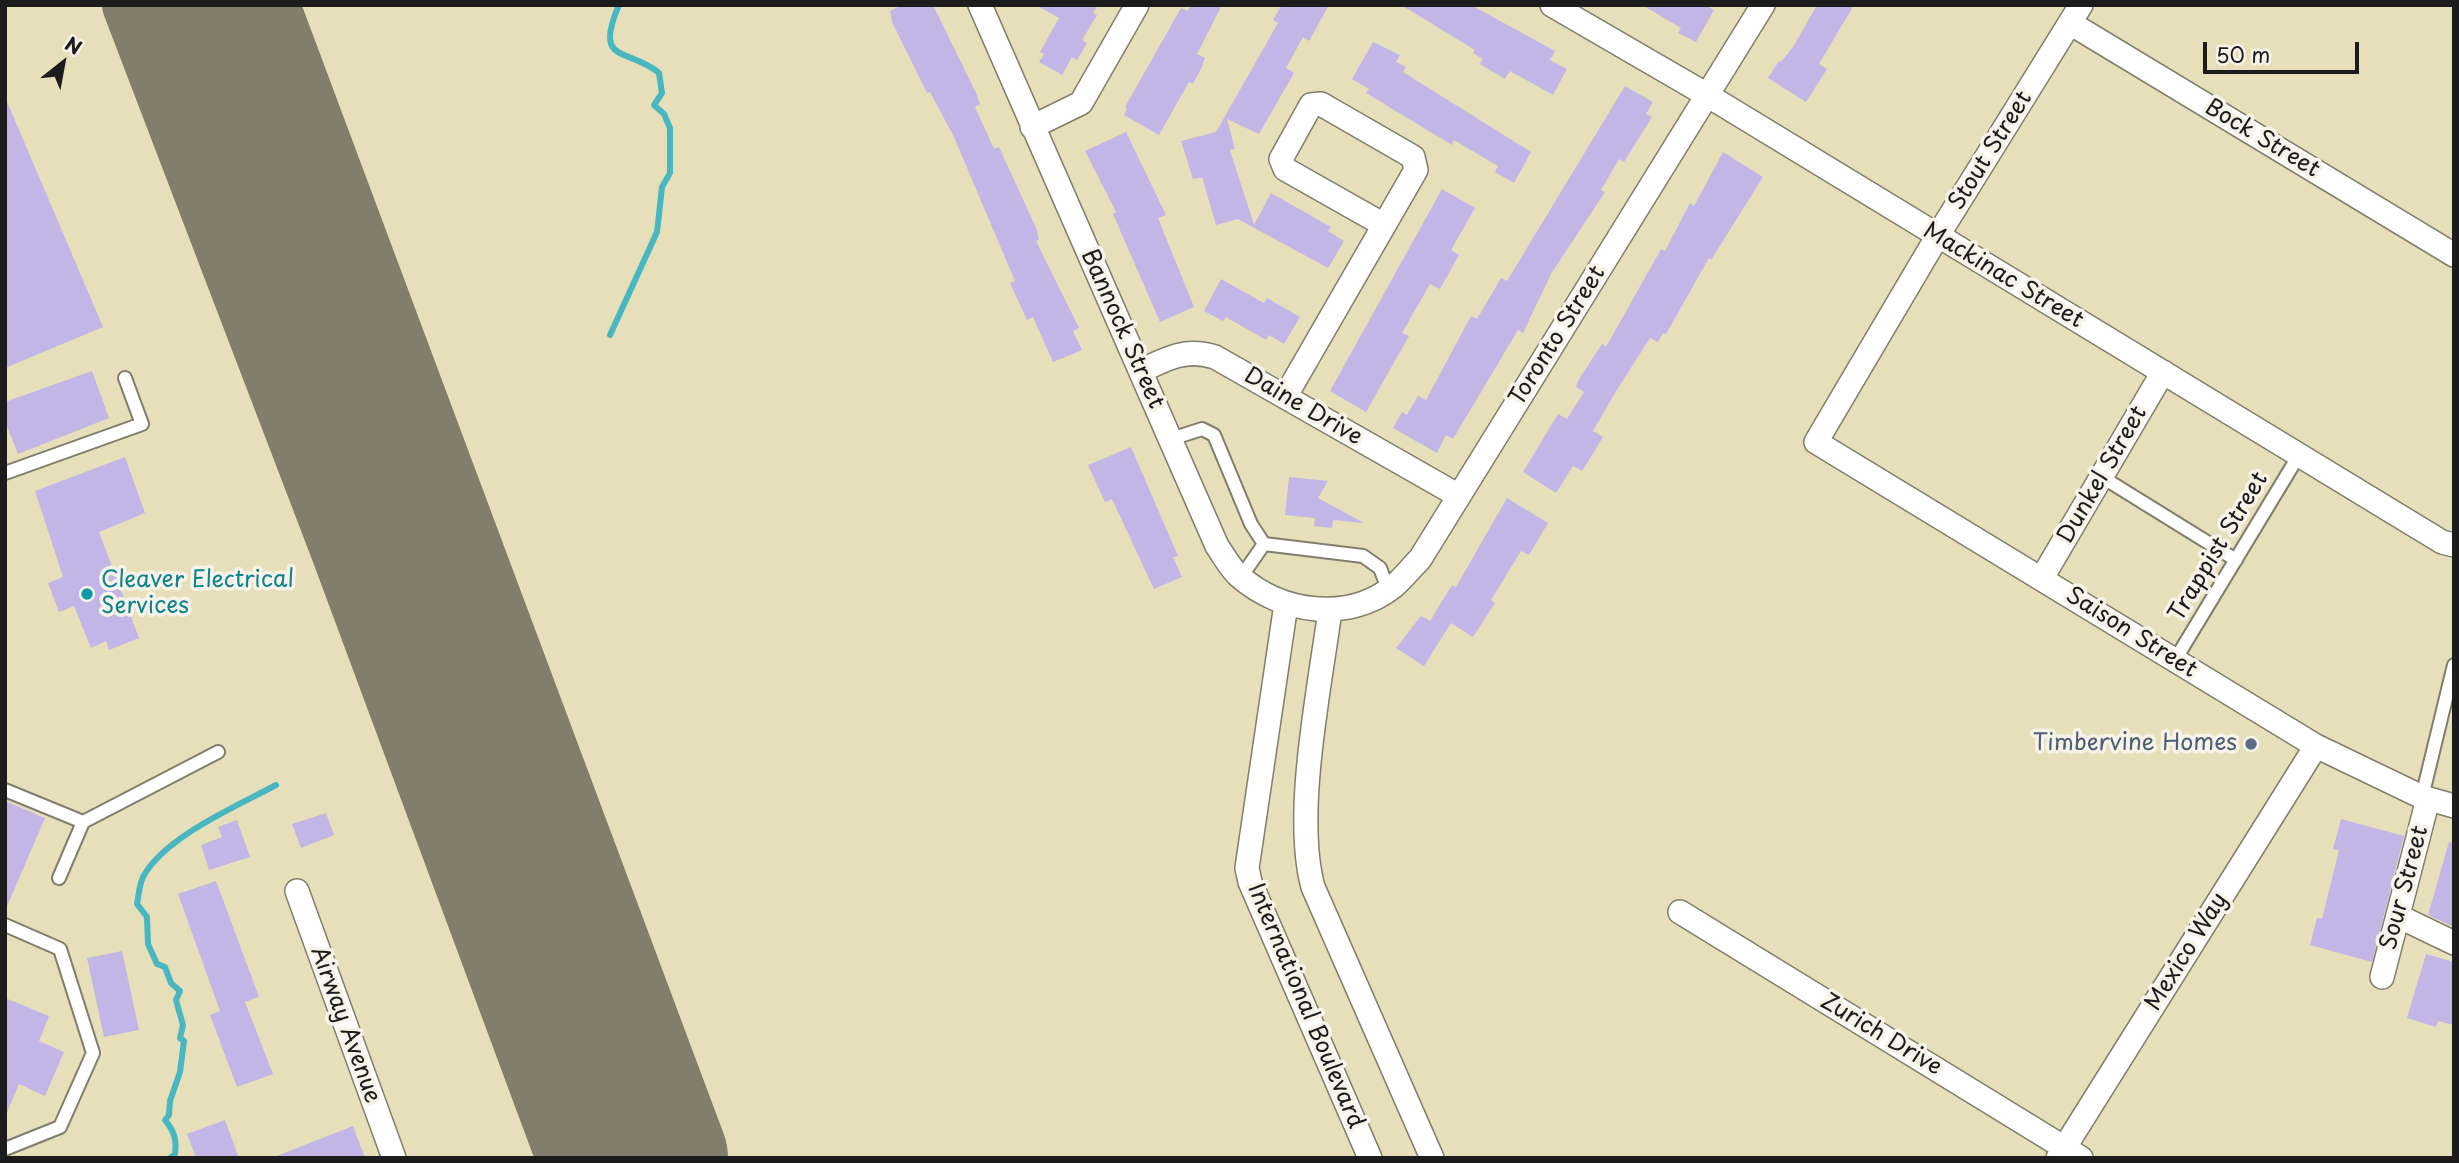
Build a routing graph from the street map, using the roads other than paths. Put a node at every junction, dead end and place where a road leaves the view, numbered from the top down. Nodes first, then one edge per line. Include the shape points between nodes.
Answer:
1 (980, 5) edge
2 (1137, 5) edge
3 (1552, 5) edge
4 (1763, 5) edge
5 (2075, 14) edge
6 (1707, 95) junction
7 (1032, 127) junction
8 (1384, 225) junction
9 (1937, 237) junction
10 (2454, 255) edge
11 (1141, 371) junction
12 (2163, 372) junction
13 (125, 378) dead end
14 (1285, 397) junction
15 (1171, 439) junction
16 (1816, 442) joint
17 (2299, 455) junction
18 (5, 473) edge
19 (2102, 477) junction
20 (1459, 496) junction
21 (1264, 544) junction
22 (2454, 545) edge
23 (2236, 560) junction
24 (1241, 577) junction
25 (2042, 578) junction
26 (1388, 589) junction
27 (1286, 604) junction
28 (1320, 609) junction
29 (2175, 660) junction
30 (2453, 670) edge
31 (2316, 746) junction
32 (218, 752) dead end
33 (5, 790) edge
34 (2425, 798) junction
35 (2454, 806) edge
36 (83, 822) junction
37 (59, 878) dead end
38 (297, 891) dead end
39 (1680, 912) dead end
40 (2398, 916) junction
41 (5, 925) edge
42 (2454, 943) edge
43 (2382, 977) dead end
44 (5, 1149) edge
45 (2068, 1154) edge
46 (394, 1158) edge
47 (1370, 1158) edge
48 (1432, 1158) edge

1 - 7 street, Bannock Street
2 - 7 street via 1081,103
3 - 6 street, Mackinac Street
4 - 6 street, Toronto Street
5 - 9 street, Stout Street
5 - 10 street, Bock Street
6 - 9 street, Mackinac Street
6 - 20 street, Toronto Street
7 - 11 street, Bannock Street
8 - 8 street via 1416,170 1413,157 1321,104 1311,105 1281,159 1285,169
8 - 14 street
9 - 12 street, Mackinac Street
9 - 16 street, Stout Street
11 - 14 street, Daine Drive via 1180,353 1199,351
11 - 15 street, Bannock Street
12 - 17 street, Mackinac Street
12 - 19 street, Dunkel Street
13 - 18 lane via 142,424
14 - 20 street, Daine Drive
15 - 21 lane via 1202,429 1214,435
15 - 24 street, Bannock Street via 1217,546
16 - 25 street, Saison Street
17 - 22 street, Mackinac Street
17 - 23 lane, Trappist Street
19 - 23 lane
19 - 25 street, Dunkel Street
20 - 26 street, Toronto Street via 1420,559
21 - 24 lane
21 - 26 lane via 1363,556 1380,568
23 - 29 lane, Trappist Street
24 - 27 street, Bannock Street
25 - 29 street, Saison Street
26 - 28 street, Toronto Street via 1351,607
27 - 28 street, Bannock Street
27 - 47 street, International Boulevard via 1247,868
28 - 48 street via 1307,863 1313,887
29 - 31 street, Saison Street
30 - 34 lane
31 - 34 street, Saison Street
31 - 45 street, Mexico Way
32 - 36 lane
33 - 36 lane
34 - 35 street, Saison Street
34 - 40 street, Sour Street
36 - 37 lane
38 - 46 street, Airway Avenue
39 - 45 street, Zurich Drive
40 - 42 street
40 - 43 street, Sour Street
41 - 44 lane via 60,949 93,1053 60,1127

